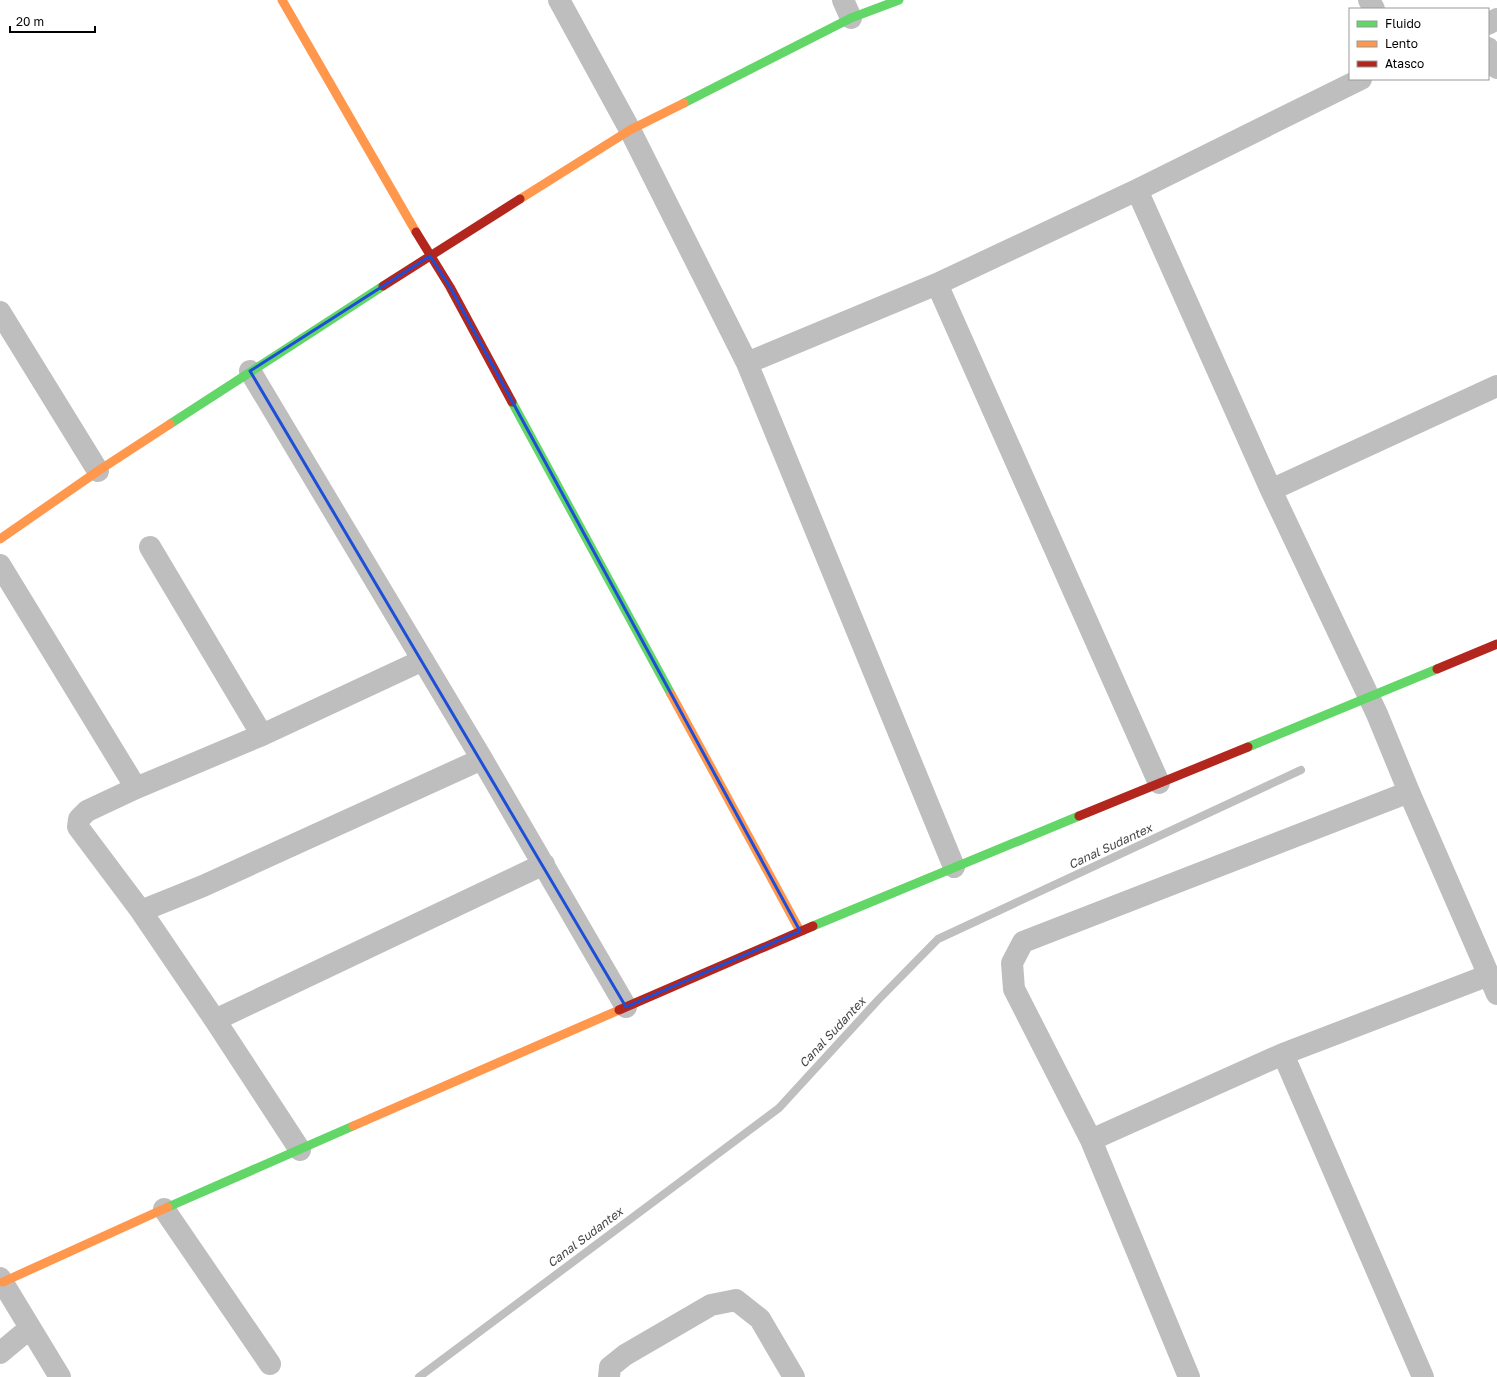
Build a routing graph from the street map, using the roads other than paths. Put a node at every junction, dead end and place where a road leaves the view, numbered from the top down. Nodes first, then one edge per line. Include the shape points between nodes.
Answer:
1 (282, 0) edge
2 (559, 0) edge
3 (899, 0) edge
4 (847, 9) edge
5 (1489, 50) edge
6 (1497, 68) edge
7 (1359, 80) edge
8 (630, 130) junction
9 (1137, 190) junction
10 (430, 256) junction
11 (937, 284) junction
12 (0, 312) edge
13 (747, 363) junction
14 (250, 371) junction
15 (1497, 386) edge
16 (98, 471) junction
17 (1271, 490) junction
18 (0, 539) edge
19 (150, 547) dead end
20 (0, 565) edge
21 (1497, 644) edge
22 (423, 660) junction
23 (1373, 705) junction
24 (262, 735) junction
25 (482, 758) junction
26 (1159, 783) junction
27 (1406, 783) junction
28 (136, 788) junction
29 (544, 864) junction
30 (954, 867) junction
31 (141, 911) junction
32 (800, 931) junction
33 (1493, 985) edge
34 (626, 1007) junction
35 (215, 1020) junction
36 (1283, 1054) junction
37 (1090, 1140) junction
38 (300, 1150) junction
39 (164, 1209) junction
40 (2, 1280) edge
41 (30, 1328) junction
42 (0, 1353) edge
43 (270, 1364) dead end
44 (60, 1377) edge
45 (609, 1377) edge
46 (794, 1377) edge
47 (1189, 1377) edge
48 (1423, 1377) edge

1 - 10 street
2 - 8 street
3 - 4 street
4 - 8 street
5 - 6 street
7 - 9 street
8 - 10 street
8 - 13 street
9 - 11 street
9 - 17 street
10 - 14 street
10 - 32 street via 450,287
11 - 13 street
11 - 26 street
12 - 16 street
13 - 30 street
14 - 16 street
14 - 22 street
15 - 17 street
16 - 18 street
17 - 23 street
19 - 24 street
20 - 28 street
21 - 23 street
22 - 24 street
22 - 25 street
23 - 26 street
23 - 27 street
24 - 28 street
25 - 29 street
25 - 31 street via 203,886
26 - 30 street
27 - 33 street
27 - 37 street via 1023,942 1012,963 1014,989
28 - 31 street via 87,811 79,819 78,828
29 - 34 street
29 - 35 street
30 - 32 street
31 - 35 street
32 - 34 street
33 - 36 street
34 - 38 street
35 - 38 street
36 - 37 street
36 - 48 street
37 - 47 street
38 - 39 street
39 - 40 street
39 - 43 street
40 - 41 street
41 - 42 street
41 - 44 street
45 - 46 street via 610,1367 625,1355 711,1305 736,1300 760,1319

